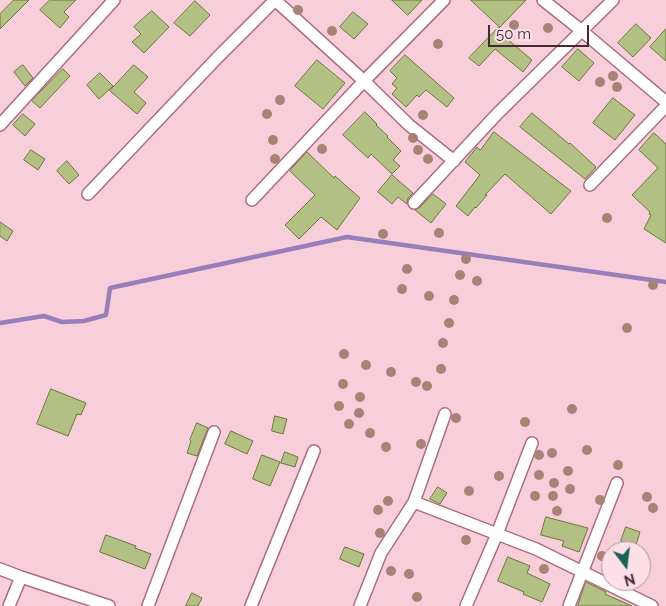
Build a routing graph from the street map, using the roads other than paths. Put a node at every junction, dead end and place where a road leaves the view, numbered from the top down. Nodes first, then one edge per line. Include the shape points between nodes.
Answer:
1 (114, 0) edge
2 (275, 0) edge
3 (444, 0) edge
4 (543, 0) edge
5 (613, 0) edge
6 (582, 31) junction
7 (364, 81) junction
8 (666, 104) edge
9 (0, 125) edge
10 (454, 161) junction
11 (590, 185) dead end
12 (88, 194) dead end
13 (252, 200) dead end
14 (414, 203) dead end
15 (445, 414) dead end
16 (214, 432) dead end
17 (532, 442) dead end
18 (314, 452) dead end
19 (617, 483) dead end
20 (414, 502) junction
21 (497, 534) junction
22 (0, 569) edge
23 (582, 571) junction
24 (21, 578) junction
25 (9, 606) edge
26 (109, 606) edge
27 (148, 606) edge
28 (251, 606) edge
29 (360, 606) edge
30 (466, 606) edge
31 (569, 606) edge
32 (652, 606) edge

1 - 9 street
2 - 7 street
2 - 12 street
3 - 7 street
4 - 6 street
5 - 6 street
6 - 8 street
6 - 10 street
7 - 10 street via 409,125
7 - 13 street
8 - 11 street
10 - 14 street
15 - 20 street
16 - 27 street
17 - 21 street
18 - 28 street
19 - 23 street
20 - 21 street
20 - 29 street via 381,553
21 - 23 street
21 - 30 street
22 - 24 street
23 - 31 street
23 - 32 street
24 - 25 street
24 - 26 street

